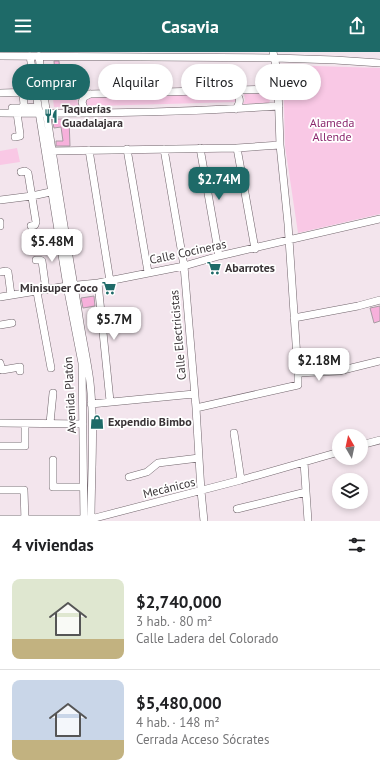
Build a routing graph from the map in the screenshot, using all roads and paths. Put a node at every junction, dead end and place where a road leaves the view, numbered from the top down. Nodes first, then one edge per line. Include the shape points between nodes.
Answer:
1 (12, 54) edge
2 (274, 55) edge
3 (0, 56) edge
4 (30, 56) junction
5 (39, 56) junction
6 (380, 63) edge
7 (32, 64) edge
8 (39, 64) edge
9 (181, 91) edge
10 (0, 93) edge
11 (12, 93) edge
12 (90, 94) edge
13 (23, 100) edge
14 (39, 100) edge
15 (42, 100) edge
16 (83, 100) edge
17 (240, 100) edge
18 (279, 100) edge
19 (279, 106) junction
20 (236, 109) junction
21 (0, 110) edge
22 (19, 110) junction
23 (38, 110) junction
24 (46, 112) junction
25 (85, 112) junction
26 (0, 113) edge
27 (15, 137) dead end
28 (280, 144) junction
29 (200, 148) junction
30 (237, 148) junction
31 (128, 149) junction
32 (164, 149) junction
33 (89, 150) junction
34 (51, 151) junction
35 (22, 172) dead end
36 (55, 191) junction
37 (32, 196) junction
38 (0, 200) edge
39 (380, 219) edge
40 (0, 222) edge
41 (0, 226) edge
42 (30, 226) dead end
43 (289, 241) junction
44 (255, 249) junction
45 (219, 256) junction
46 (36, 260) dead end
47 (184, 266) junction
48 (0, 272) edge
49 (148, 272) junction
50 (110, 280) junction
51 (98, 283) junction
52 (71, 286) junction
53 (46, 290) junction
54 (37, 292) junction
55 (11, 295) junction
56 (0, 297) edge
57 (380, 300) edge
58 (294, 318) junction
59 (12, 323) dead end
60 (0, 325) edge
61 (380, 361) edge
62 (0, 363) edge
63 (50, 365) dead end
64 (20, 369) dead end
65 (298, 373) junction
66 (53, 393) dead end
67 (194, 394) junction
68 (110, 401) junction
69 (91, 404) junction
70 (196, 408) junction
71 (0, 423) edge
72 (50, 423) junction
73 (83, 424) junction
74 (25, 425) junction
75 (234, 433) dead end
76 (380, 440) edge
77 (368, 443) edge
78 (1, 446) dead end
79 (332, 454) edge
80 (199, 458) junction
81 (53, 460) dead end
82 (304, 462) junction
83 (129, 477) dead end
84 (241, 480) junction
85 (83, 487) junction
86 (1, 490) dead end
87 (201, 491) junction
88 (306, 492) junction
89 (237, 509) dead end
90 (0, 519) edge
91 (25, 520) edge
92 (88, 520) edge
93 (204, 521) edge
94 (308, 521) edge

1 - 3 street
1 - 4 street
2 - 5 street
2 - 6 street
4 - 5 street
4 - 7 street, Avenida Platón
5 - 8 street, Avenida Platón
9 - 12 street
10 - 11 street
13 - 22 street
14 - 23 street, Avenida Platón
15 - 24 street, Avenida Platón
16 - 25 street
17 - 20 street
18 - 19 street
19 - 20 street
19 - 28 street
20 - 25 street
21 - 22 street
22 - 23 street
22 - 26 street
22 - 27 street via 20,136
23 - 24 street
23 - 36 street, Avenida Platón
24 - 25 street
24 - 34 street, Avenida Platón
28 - 30 street
28 - 43 street
29 - 30 street
29 - 32 street
29 - 45 street
30 - 44 street
31 - 32 street
31 - 33 street
31 - 49 street
32 - 47 street, Calle Electricistas
33 - 34 street
33 - 50 street
34 - 36 street, Avenida Platón
35 - 37 street via 28,172
36 - 37 street
36 - 52 street, Avenida Platón
37 - 38 street
37 - 42 street via 36,224
39 - 43 street, Calle Cocineras
40 - 41 street
43 - 44 street, Calle Cocineras
43 - 58 street
44 - 45 street, Calle Cocineras
45 - 47 street, Calle Cocineras
46 - 53 street via 42,261
47 - 49 street, Calle Cocineras
47 - 67 street, Calle Electricistas
48 - 55 street via 8,272
49 - 50 street, Calle Cocineras
50 - 51 street, Calle Cocineras
51 - 52 street, Calle Cocineras
51 - 68 street
52 - 53 street, Calle Cocineras
52 - 69 street, Avenida Platón via 86,354
52 - 73 street, Avenida Platón via 82,363
53 - 54 street, Calle Cocineras
54 - 55 street, Calle Cocineras
54 - 63 street
55 - 56 street, Calle Cocineras
57 - 58 street
58 - 65 street
59 - 60 street
61 - 65 street via 339,371
62 - 64 street via 3,371
65 - 70 street via 298,385
66 - 72 street
67 - 68 street
67 - 70 street, Calle Electricistas
68 - 69 street
69 - 92 street, Avenida Platón
70 - 80 street, Calle Electricistas
71 - 74 street
72 - 73 street
72 - 74 street
73 - 85 street, Avenida Platón
74 - 78 street via 25,446
75 - 84 street
76 - 77 street
79 - 82 street, Mecánicos
80 - 83 street via 158,464 147,472
80 - 87 street, Calle Electricistas
81 - 85 street via 53,486
82 - 84 street, Mecánicos
82 - 88 street
84 - 87 street, Mecánicos
85 - 92 street, Avenida Platón
86 - 91 street via 24,490
87 - 92 street, Mecánicos
87 - 93 street, Calle Electricistas
88 - 89 street
88 - 94 street
90 - 91 street, Mecánicos
91 - 92 street, Mecánicos

